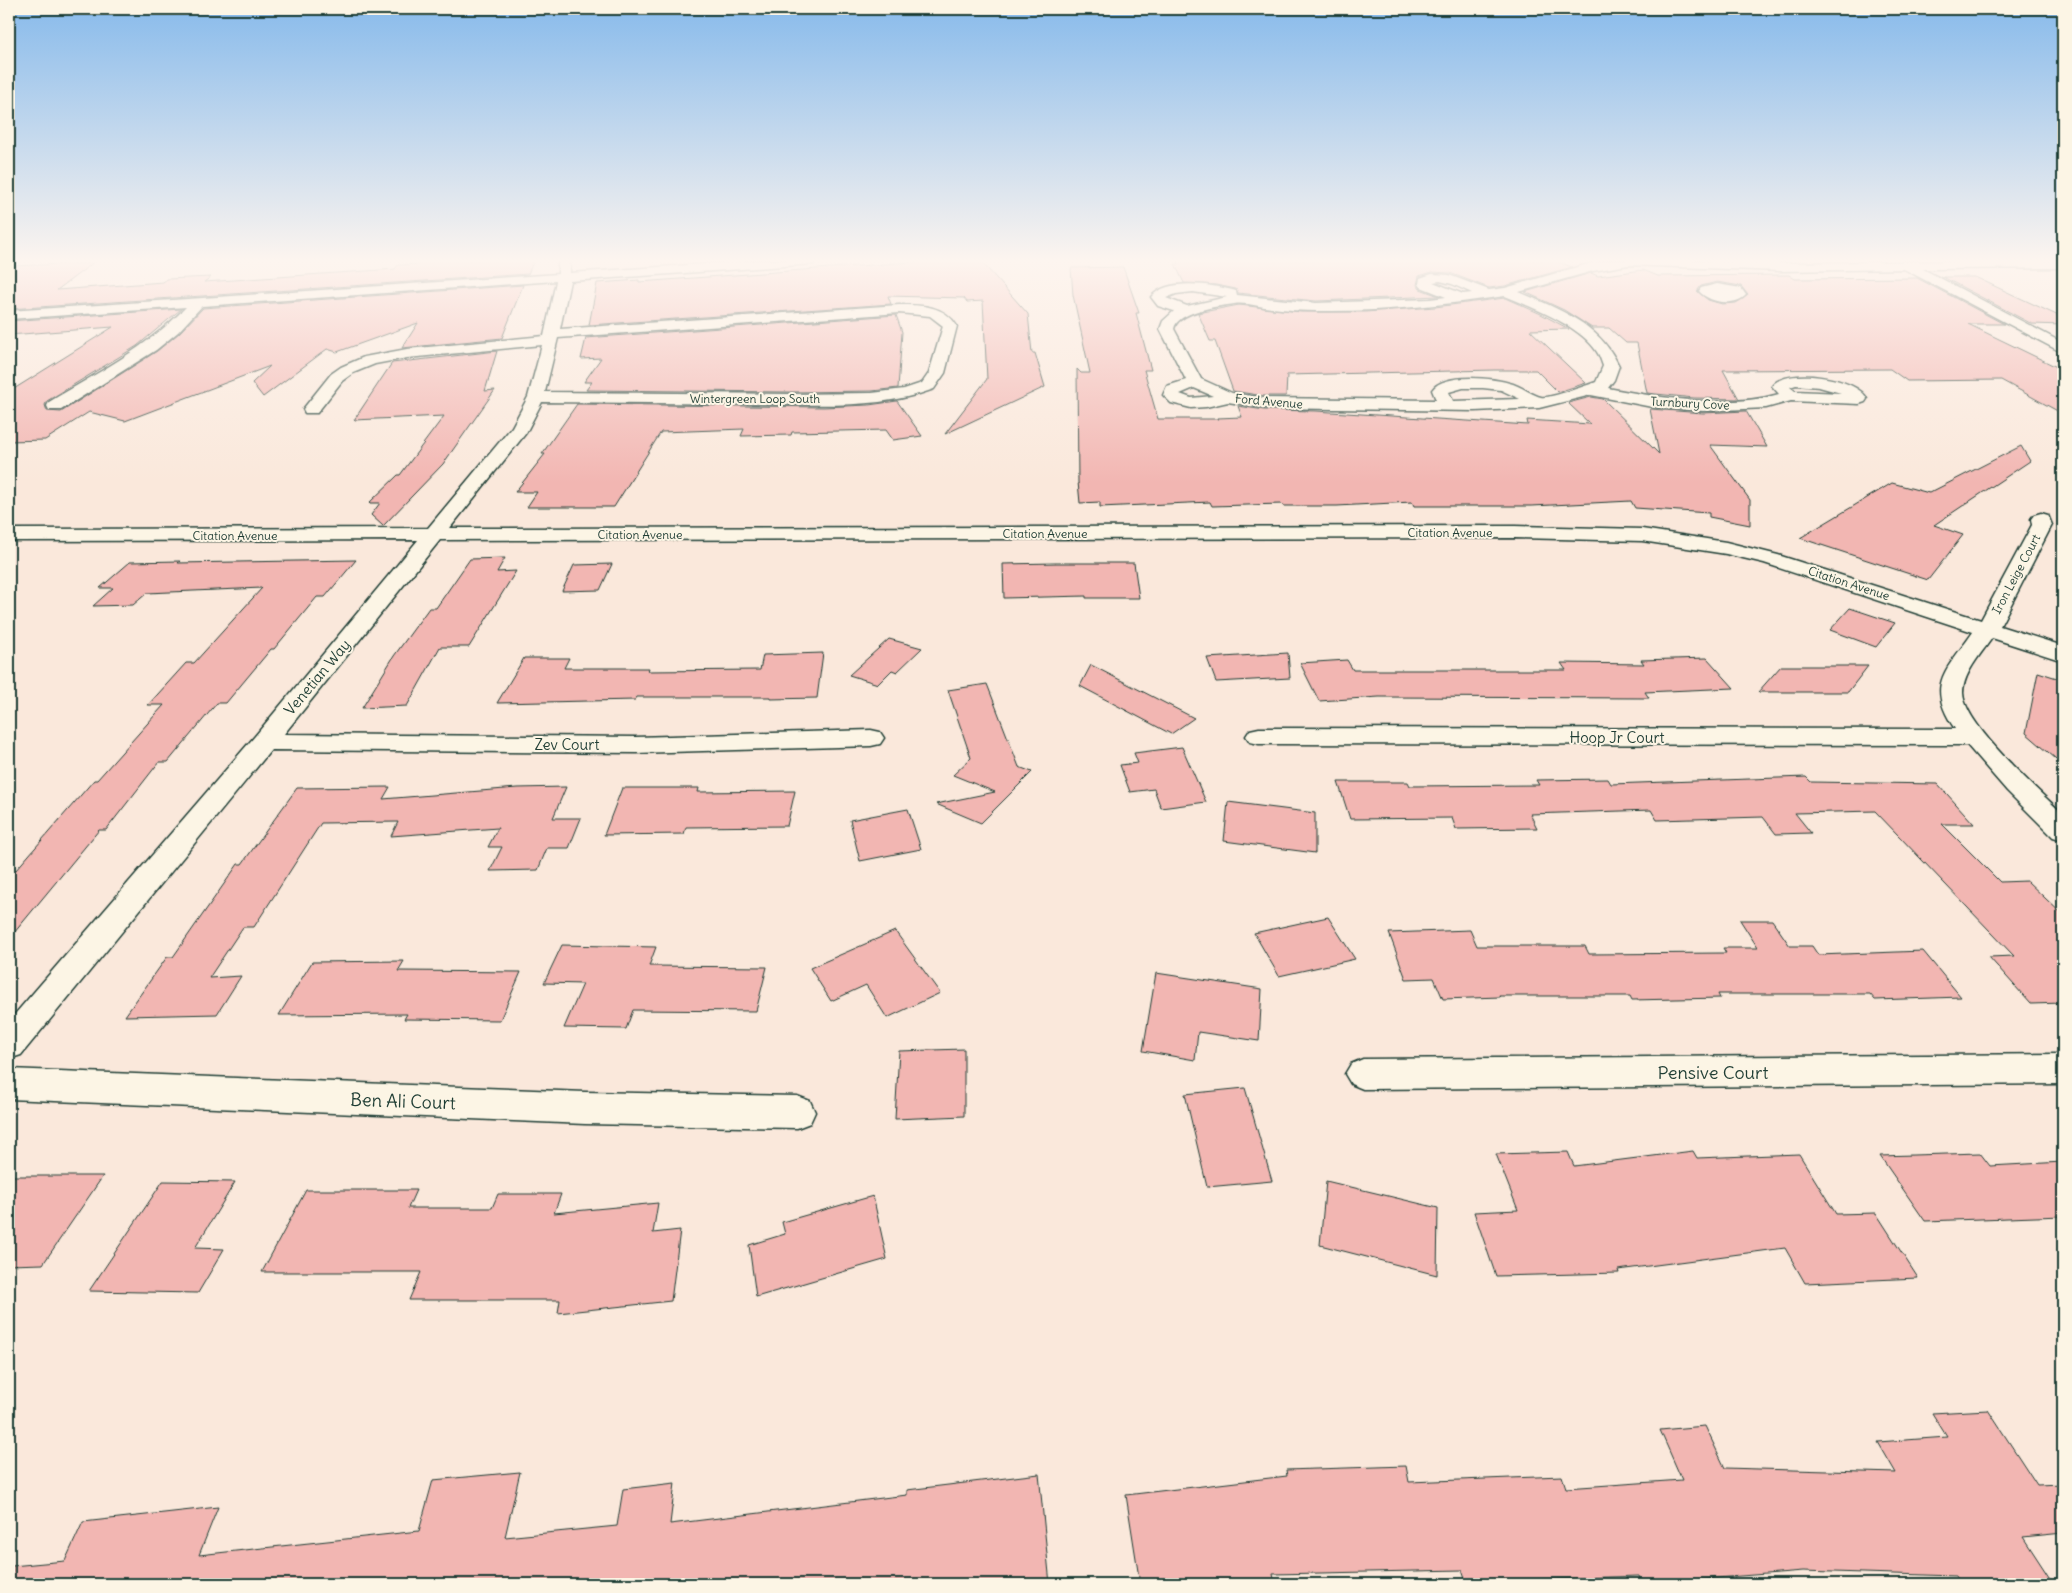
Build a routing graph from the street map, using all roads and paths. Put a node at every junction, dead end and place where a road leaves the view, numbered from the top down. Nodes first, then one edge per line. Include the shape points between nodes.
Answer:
1 (166, 334) edge
2 (585, 334) edge
3 (948, 334) edge
4 (1169, 334) edge
5 (1587, 334) edge
6 (2035, 334) edge
7 (551, 337) junction
8 (2046, 340) junction
9 (2063, 340) edge
10 (2063, 349) edge
11 (1196, 382) junction
12 (1591, 390) junction
13 (1790, 396) dead end
14 (1228, 397) junction
15 (536, 398) junction
16 (1539, 403) junction
17 (55, 406) dead end
18 (1448, 406) junction
19 (311, 409) dead end
20 (2041, 519) dead end
21 (9, 535) edge
22 (436, 535) junction
23 (1987, 628) junction
24 (2063, 654) edge
25 (1259, 736) dead end
26 (1974, 737) junction
27 (871, 738) dead end
28 (264, 742) junction
29 (2063, 830) edge
30 (9, 1044) edge
31 (2063, 1069) edge
32 (1362, 1074) dead end
33 (9, 1084) edge
34 (797, 1112) dead end

1 - 17 street
2 - 7 street, Wintergreen Loop South
3 - 15 street, Wintergreen Loop South via 937,373 928,386 892,397
4 - 11 street
5 - 12 street, Ford Avenue via 1604,351 1611,366 1602,385
6 - 8 street
7 - 15 street, Venetian Way
7 - 19 street via 363,363 338,376
8 - 9 street
8 - 10 street
11 - 14 street, Ford Avenue
11 - 14 street via 1173,389 1171,395 1180,401 1196,403
12 - 13 street, Turnbury Cove via 1643,401 1702,406 1766,403
12 - 16 street, Ford Avenue
14 - 18 street, Ford Avenue via 1284,404
15 - 22 street, Venetian Way via 520,429
16 - 18 street, Ford Avenue
16 - 18 street via 1503,385 1464,384 1440,390
20 - 23 street, Iron Leige Court via 2042,525
21 - 22 street, Citation Avenue
22 - 23 street, Citation Avenue via 1626,534 1683,540 1771,559
22 - 28 street, Venetian Way
23 - 24 street, Citation Avenue
23 - 26 street, Iron Leige Court via 1956,676 1951,694 1959,717
25 - 26 street, Hoop Jr Court
26 - 29 street, Iron Leige Court
27 - 28 street, Zev Court via 636,745
28 - 30 street, Venetian Way
31 - 32 street, Pensive Court
33 - 34 street, Ben Ali Court via 585,1108

